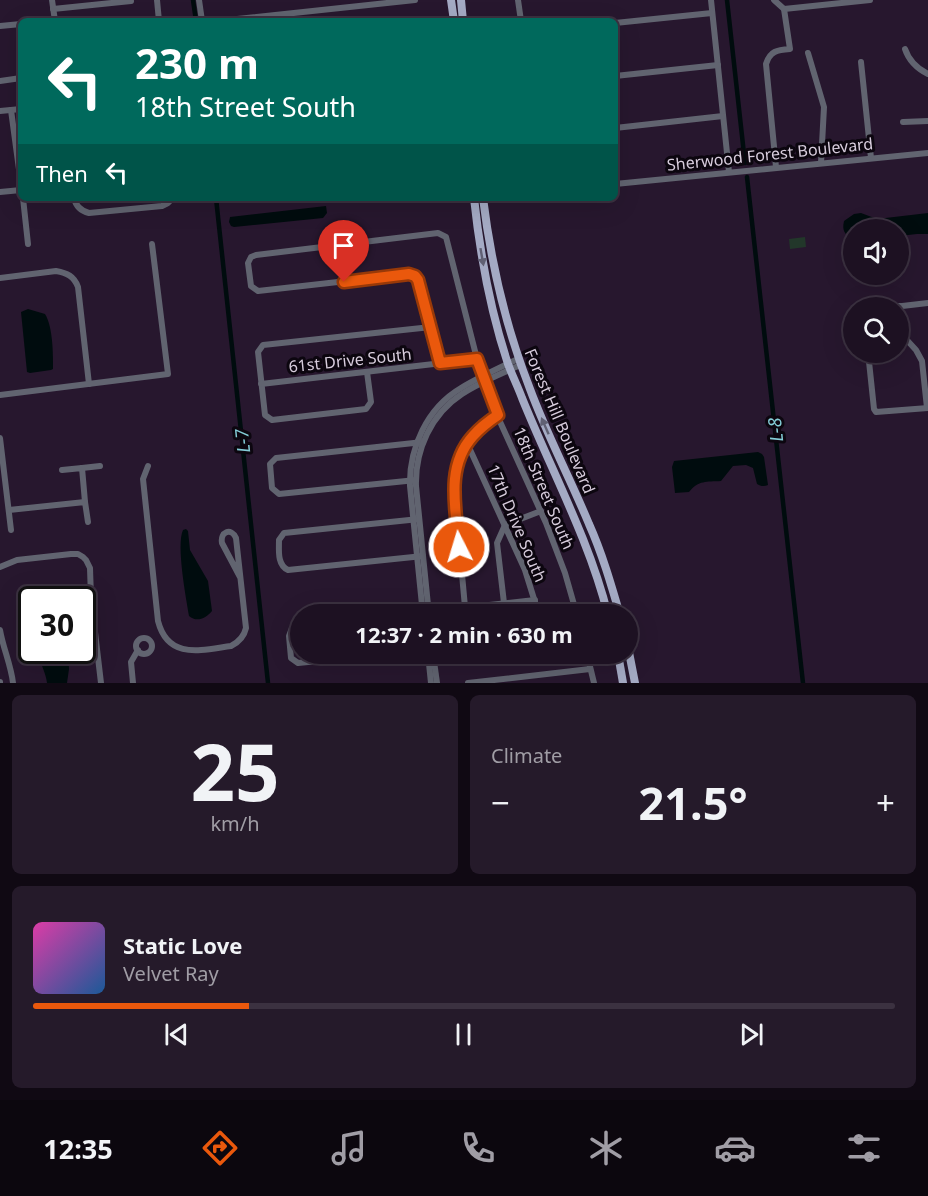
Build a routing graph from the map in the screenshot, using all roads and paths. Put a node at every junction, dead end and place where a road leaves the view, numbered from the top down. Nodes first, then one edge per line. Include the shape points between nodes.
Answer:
1 (52, 0) edge
2 (157, 0) edge
3 (199, 0) edge
4 (415, 0) edge
5 (451, 0) edge
6 (461, 0) edge
7 (518, 0) edge
8 (711, 0) edge
9 (774, 0) edge
10 (870, 0) edge
11 (130, 1) edge
12 (53, 9) junction
13 (784, 9) junction
14 (712, 13) junction
15 (54, 18) edge
16 (159, 18) edge
17 (202, 18) edge
18 (246, 18) edge
19 (453, 18) edge
20 (463, 18) edge
21 (521, 18) edge
22 (618, 23) edge
23 (18, 24) edge
24 (0, 26) edge
25 (904, 49) dead end
26 (808, 53) dead end
27 (861, 62) dead end
28 (718, 65) junction
29 (928, 74) edge
30 (618, 76) edge
31 (18, 78) edge
32 (0, 81) edge
33 (18, 109) edge
34 (11, 110) junction
35 (0, 111) edge
36 (723, 116) junction
37 (928, 121) edge
38 (903, 122) dead end
39 (618, 128) edge
40 (928, 153) edge
41 (871, 158) junction
42 (18, 162) edge
43 (820, 163) junction
44 (776, 167) junction
45 (729, 172) junction
46 (618, 184) edge
47 (18, 190) edge
48 (0, 192) edge
49 (23, 201) edge
50 (75, 201) edge
51 (170, 201) edge
52 (474, 201) edge
53 (484, 201) edge
54 (28, 243) dead end
55 (152, 244) dead end
56 (0, 278) edge
57 (928, 303) edge
58 (909, 305) edge
59 (431, 327) junction
60 (909, 342) edge
61 (477, 359) junction
62 (519, 362) junction
63 (440, 363) junction
64 (869, 363) edge
65 (510, 367) junction
66 (367, 372) junction
67 (484, 378) junction
68 (89, 384) junction
69 (261, 384) junction
70 (0, 395) edge
71 (928, 408) edge
72 (498, 415) junction
73 (0, 438) edge
74 (467, 442) junction
75 (420, 443) junction
76 (546, 452) junction
77 (100, 466) dead end
78 (148, 466) dead end
79 (82, 468) junction
80 (62, 470) dead end
81 (413, 481) junction
82 (85, 502) junction
83 (9, 510) junction
84 (541, 511) junction
85 (416, 519) junction
86 (88, 522) dead end
87 (505, 525) junction
88 (590, 525) junction
89 (11, 530) dead end
90 (580, 532) junction
91 (420, 556) junction
92 (0, 567) edge
93 (240, 577) junction
94 (535, 600) junction
95 (616, 600) junction
96 (504, 603) junction
97 (425, 604) edge
98 (465, 604) edge
99 (494, 604) edge
100 (536, 604) edge
101 (574, 604) edge
102 (605, 604) edge
103 (617, 604) edge
104 (0, 630) edge
105 (290, 630) edge
106 (163, 635) junction
107 (151, 642) junction
108 (290, 647) edge
109 (138, 650) junction
110 (429, 664) edge
111 (435, 664) edge
112 (589, 664) edge
113 (620, 664) edge
114 (631, 664) edge
115 (590, 669) junction
116 (524, 680) edge
117 (13, 683) edge
118 (101, 683) edge
119 (132, 683) edge
120 (431, 683) edge
121 (436, 683) edge
122 (468, 683) edge
123 (594, 683) edge
124 (623, 683) edge
125 (635, 683) edge

1 - 12 street
2 - 16 street
3 - 17 street
4 - 18 street
5 - 19 main road
6 - 20 main road
7 - 21 street
8 - 14 street
9 - 13 street
10 - 13 street
11 - 12 street
12 - 15 street
13 - 44 street via 790,49 773,52 766,64
14 - 22 street
14 - 28 street
23 - 24 street
25 - 29 street via 912,62
26 - 43 street via 824,107
27 - 41 street
28 - 30 street
28 - 36 street
31 - 32 street
33 - 34 street
34 - 35 street
34 - 42 street
36 - 39 street
36 - 45 street
37 - 38 street
40 - 41 street, Sherwood Forest Boulevard
41 - 43 street, Sherwood Forest Boulevard
43 - 44 street, Sherwood Forest Boulevard
44 - 45 street, Sherwood Forest Boulevard
45 - 46 street, Sherwood Forest Boulevard
47 - 48 street
49 - 54 street
50 - 51 street via 79,209 89,213 162,206
52 -> 65 main road, Forest Hill Boulevard via 488,285
53 - 62 main road, Forest Hill Boulevard via 497,282
55 - 68 street via 168,374
56 - 68 street via 65,272 76,281
57 - 58 street
59 - 61 street, 18th Street South via 415,276 258,291 250,283 250,257 444,235
59 - 63 street
59 - 69 street via 266,344 258,352
60 - 71 street via 922,361
61 - 63 street, 61st Drive South
61 - 67 street, 18th Street South
62 - 65 street
88 -> 62 main road, Forest Hill Boulevard
63 - 66 street, 61st Drive South
64 - 71 street via 876,412
65 - 67 street
65 - 76 main road, Forest Hill Boulevard
66 - 69 street, 61st Drive South
66 - 69 street via 370,402 363,410 272,420 264,412
67 - 72 street, 18th Street South
67 - 75 street via 459,388 423,428
68 - 70 street
72 - 74 street
72 - 84 street, 18th Street South
73 - 83 street
74 - 87 street, 17th Drive South
74 - 98 street via 457,464 454,484
75 - 81 street via 410,468
75 - 81 street via 276,458 270,467 272,488 282,494
76 - 88 main road via 557,466 578,514
76 - 90 main road, Forest Hill Boulevard
77 - 79 street
78 - 106 street via 143,480 158,621
79 - 80 street
79 - 82 street
81 - 85 street
82 - 83 street
82 - 86 street
83 - 89 street
84 - 87 street
84 - 101 street, 18th Street South
85 - 91 street
85 - 91 street via 286,532 279,540 280,562 288,570
87 - 94 street, 17th Drive South
87 - 96 street via 497,543
88 - 95 main road, Forest Hill Boulevard
90 - 95 main road via 588,533
90 - 102 main road, Forest Hill Boulevard
91 - 97 street
92 - 118 street via 17,560 71,554 86,560 91,573
93 - 93 street via 236,538 226,532 222,534 222,543
93 - 106 street via 246,628 236,644 191,651 180,649
94 - 96 street
94 - 100 street, 17th Drive South
95 - 103 main road, Forest Hill Boulevard
96 - 99 street
104 - 117 street
105 - 108 street
106 - 107 street
107 - 109 street via 149,652
107 - 109 street via 140,639
109 - 119 street via 131,662
110 - 120 street
111 - 121 street
112 - 115 street
113 - 124 main road
114 - 125 main road
115 - 116 street
115 - 123 street
116 - 122 street

